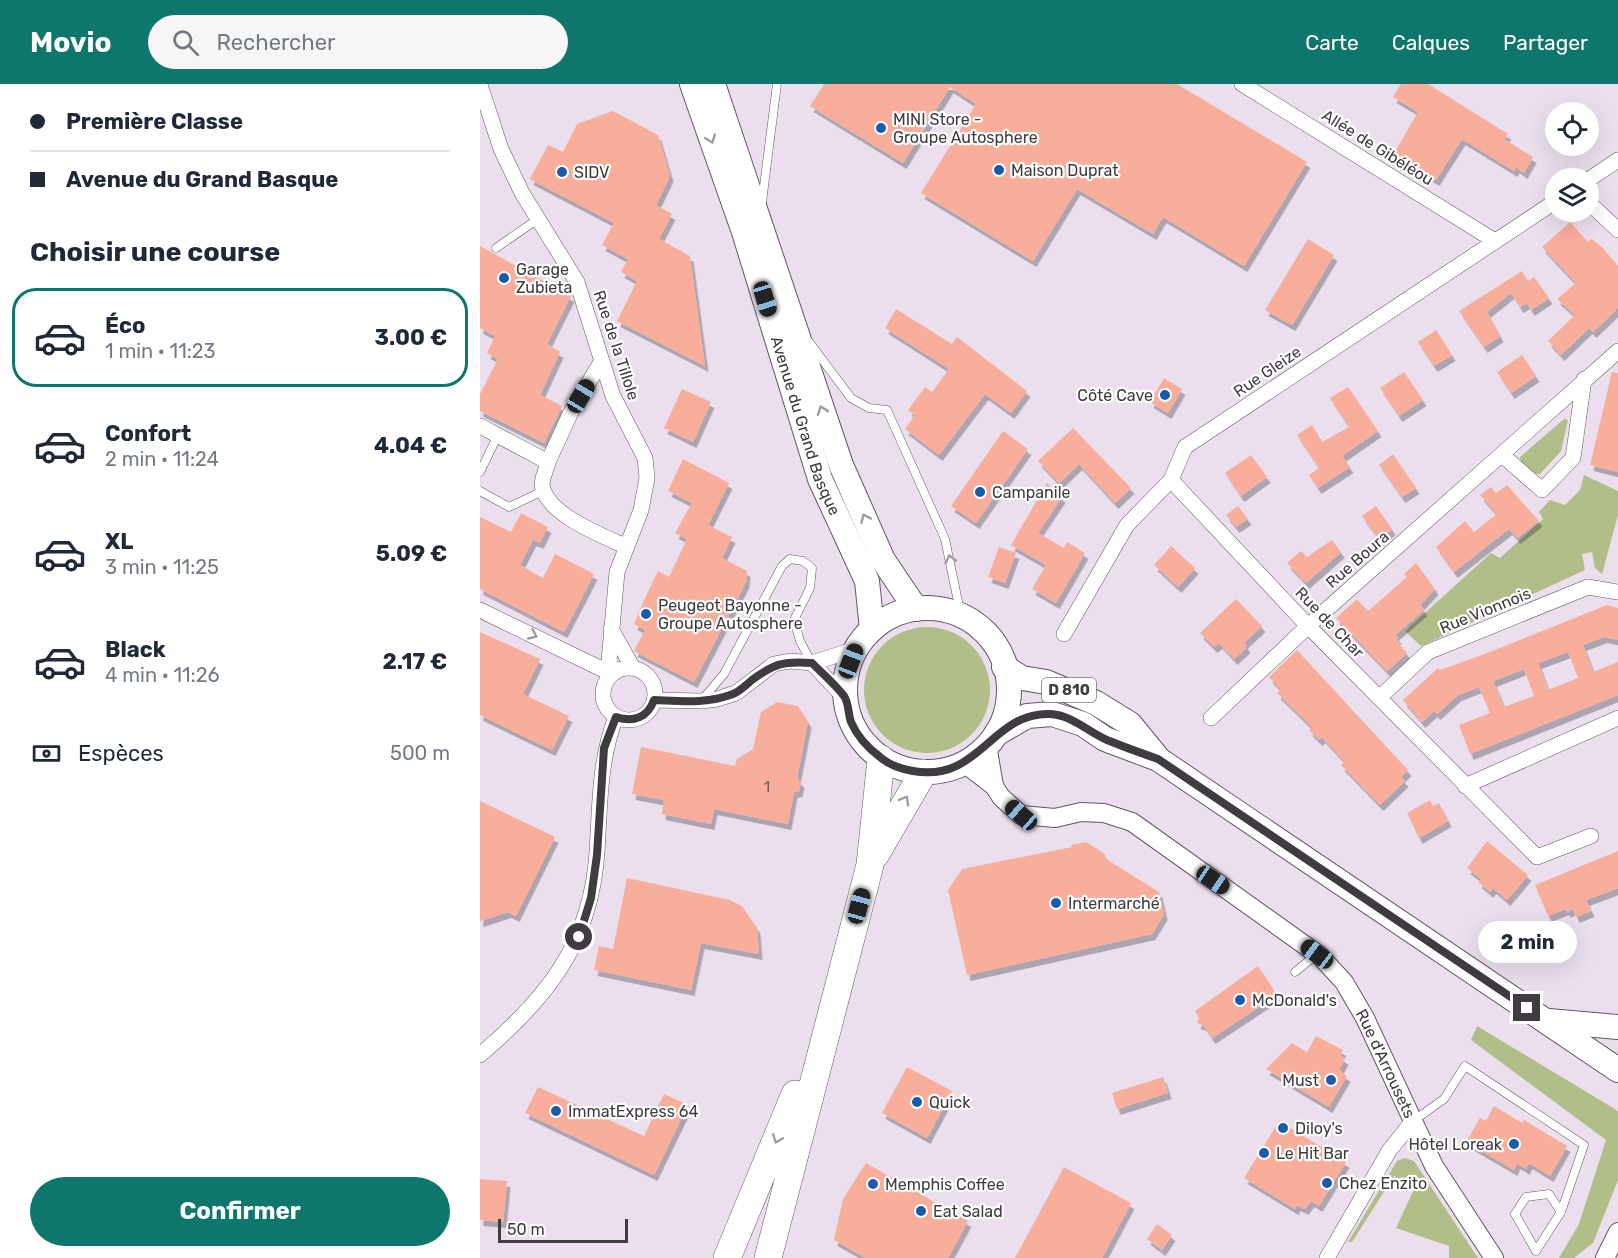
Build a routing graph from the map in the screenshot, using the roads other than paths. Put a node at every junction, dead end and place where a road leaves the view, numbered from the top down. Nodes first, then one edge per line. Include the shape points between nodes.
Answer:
1 (692, 84) edge
2 (712, 84) edge
3 (777, 84) edge
4 (1242, 84) edge
5 (480, 85) edge
6 (1618, 160) edge
7 (1599, 173) edge
8 (1545, 208) edge
9 (1599, 212) edge
10 (538, 219) junction
11 (759, 222) junction
12 (1618, 230) edge
13 (1495, 241) junction
14 (496, 248) dead end
15 (791, 316) junction
16 (1618, 351) edge
17 (602, 362) junction
18 (1584, 379) junction
19 (480, 426) edge
20 (498, 435) junction
21 (1502, 455) junction
22 (548, 462) junction
23 (480, 472) edge
24 (1171, 480) junction
25 (545, 490) junction
26 (480, 491) edge
27 (626, 546) junction
28 (1618, 592) edge
29 (916, 609) junction
30 (480, 610) edge
31 (961, 616) junction
32 (1308, 626) junction
33 (611, 629) junction
34 (872, 629) junction
35 (1064, 634) dead end
36 (856, 649) junction
37 (812, 663) junction
38 (1004, 667) junction
39 (633, 668) junction
40 (613, 674) junction
41 (845, 698) junction
42 (1379, 698) junction
43 (654, 700) junction
44 (701, 701) junction
45 (616, 717) junction
46 (1211, 718) dead end
47 (1618, 718) edge
48 (992, 740) junction
49 (881, 759) junction
50 (1158, 759) junction
51 (964, 764) junction
52 (923, 772) junction
53 (993, 786) junction
54 (1465, 786) junction
55 (1591, 836) dead end
56 (870, 865) junction
57 (1317, 954) junction
58 (1295, 972) dead end
59 (831, 1007) junction
60 (1547, 1021) junction
61 (1618, 1027) edge
62 (480, 1055) edge
63 (1618, 1070) edge
64 (1412, 1122) junction
65 (1561, 1212) junction
66 (779, 1218) junction
67 (1618, 1232) edge
68 (727, 1258) edge
69 (768, 1258) edge
70 (774, 1258) edge
71 (1327, 1258) edge
72 (1494, 1258) edge
73 (1605, 1258) edge

1 -> 34 main road, Avenue du Grand Basque via 744,232 820,479 867,581
2 - 11 main road, Avenue du Grand Basque
3 - 11 lane
4 - 13 street, Allée de Gibéléou
5 - 10 street, Rue de la Tillole via 501,149
6 - 7 street
8 - 13 street, Rue Gleize
9 - 12 street
10 - 14 lane
10 - 17 street, Rue de la Tillole via 577,282
11 - 15 main road, Avenue du Grand Basque
13 - 24 street, Rue Gleize via 1185,447
29 -> 15 main road, Avenue du Grand Basque via 883,560 841,465
31 -> 15 lane via 945,539 887,410 869,408 851,398
16 - 18 street, Rue Boura
17 - 22 street via 571,412
17 - 27 street, Rue de la Tillole via 613,396 645,458 647,477 641,510
18 - 21 street, Rue Boura
18 - 21 street via 1573,458 1542,490
19 - 20 street
20 - 22 street
20 - 23 lane
21 - 32 street, Rue Boura
22 - 25 street via 542,484
24 - 32 street, Rue de Char
24 - 35 street, Rue Gleize via 1127,525
25 - 26 lane via 509,507
25 - 27 street via 552,506
27 - 33 street, Rue de la Tillole via 617,572
28 - 42 street, Rue Vionnois via 1588,587 1428,652
29 - 31 main road via 942,609
29 - 34 main road via 885,619
30 -> 40 street
31 - 38 main road via 987,634 1002,656
32 - 42 street, Rue de Char
32 - 46 street, Rue Boura
33 - 39 street
33 - 40 street, Rue de la Tillole via 609,661
34 - 36 main road
36 - 37 street
36 - 41 main road via 846,674
37 - 41 street
37 - 44 street via 774,664 736,693
37 - 44 lane via 794,620 810,588 812,568 803,561 790,560 782,566 724,674
38 - 48 main road via 1009,686 1007,709
38 - 50 main road, D 810 via 1022,678 1046,682 1096,703 1130,724
39 - 40 street
39 - 43 street via 648,676 655,691
40 - 45 street via 605,682 603,692
41 - 49 main road via 859,735
42 - 54 street, Rue de Char
43 - 44 street
43 - 45 street via 640,718
45 - 62 street via 604,748 597,855 591,898 579,937 547,990
47 - 54 street
48 - 50 main road, D 810 via 1028,716 1052,714
48 - 51 main road
48 - 53 street
49 - 52 main road
49 - 56 highway
50 - 60 main road, D 810
51 - 52 main road via 944,771
51 - 53 street, Rue d'Arrousets
56 -> 52 highway
53 - 57 street, Rue d'Arrousets via 1021,815 1054,818 1081,812 1104,813 1132,822
54 - 55 street, Rue de Char via 1538,857
56 - 59 highway
57 - 58 lane
57 - 64 street, Rue d'Arrousets via 1344,982 1365,1018
59 - 66 highway
59 -> 68 highway
60 - 61 main road
60 - 63 main road, D 810
64 - 65 lane via 1444,1100 1465,1066 1584,1145
64 - 71 street via 1389,1151
64 - 72 street, Rue d'Arrousets via 1434,1166
65 - 65 lane via 1542,1241 1536,1251 1515,1214 1526,1197 1549,1194
66 - 69 highway
66 - 70 highway
67 - 73 street

